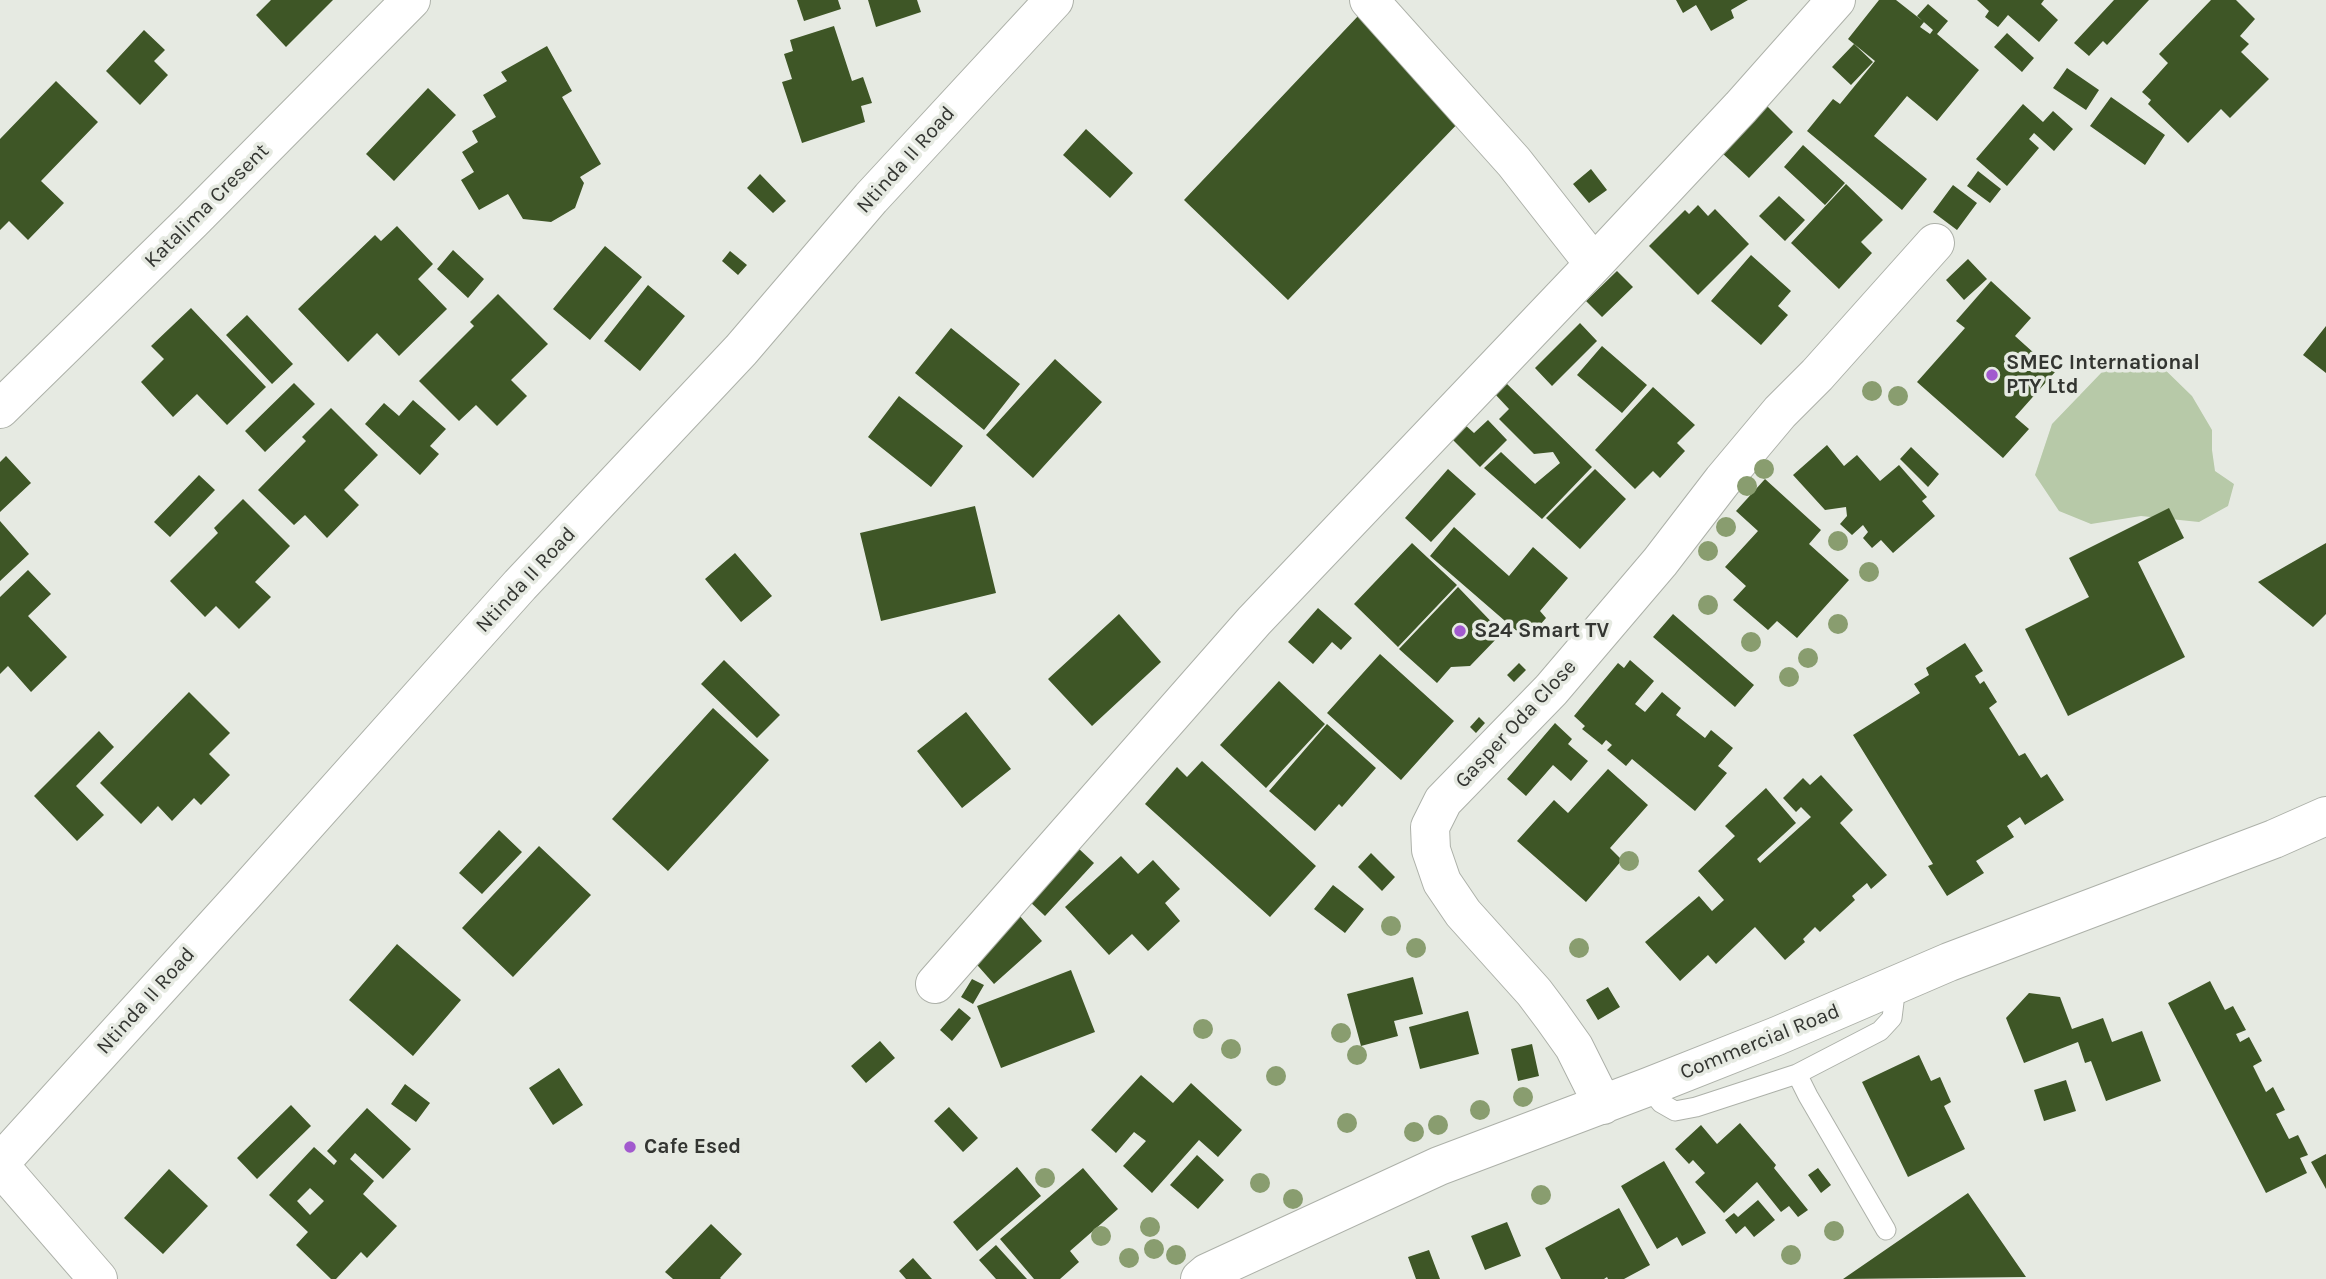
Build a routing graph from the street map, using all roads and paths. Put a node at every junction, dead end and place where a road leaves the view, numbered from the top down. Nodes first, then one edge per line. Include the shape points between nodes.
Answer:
1 (411, 0) edge
2 (1054, 0) edge
3 (1369, 0) edge
4 (1836, 0) edge
5 (1935, 243) dead end
6 (1594, 264) junction
7 (0, 409) edge
8 (2326, 816) edge
9 (934, 984) dead end
10 (1887, 989) junction
11 (1797, 1074) junction
12 (1648, 1087) junction
13 (1603, 1105) junction
14 (0, 1164) edge
15 (1886, 1230) dead end
16 (98, 1279) edge
17 (1200, 1279) edge

1 - 7 street, Katalima Cresent
2 - 14 street, Ntinda II Road
3 - 6 street via 1514,162
4 - 6 street
5 - 13 street, Gasper Oda Close via 1780,412 1551,690 1443,801 1430,827 1431,850 1442,881 1463,913 1559,1026
6 - 9 street via 1254,621
8 - 10 street, Commercial Road
10 - 11 lane via 1894,1002 1892,1018 1880,1031
10 - 12 street, Commercial Road
11 - 12 lane via 1675,1111
11 - 15 lane
12 - 13 street, Commercial Road
13 - 17 street, Commercial Road via 1439,1166
14 - 16 street

